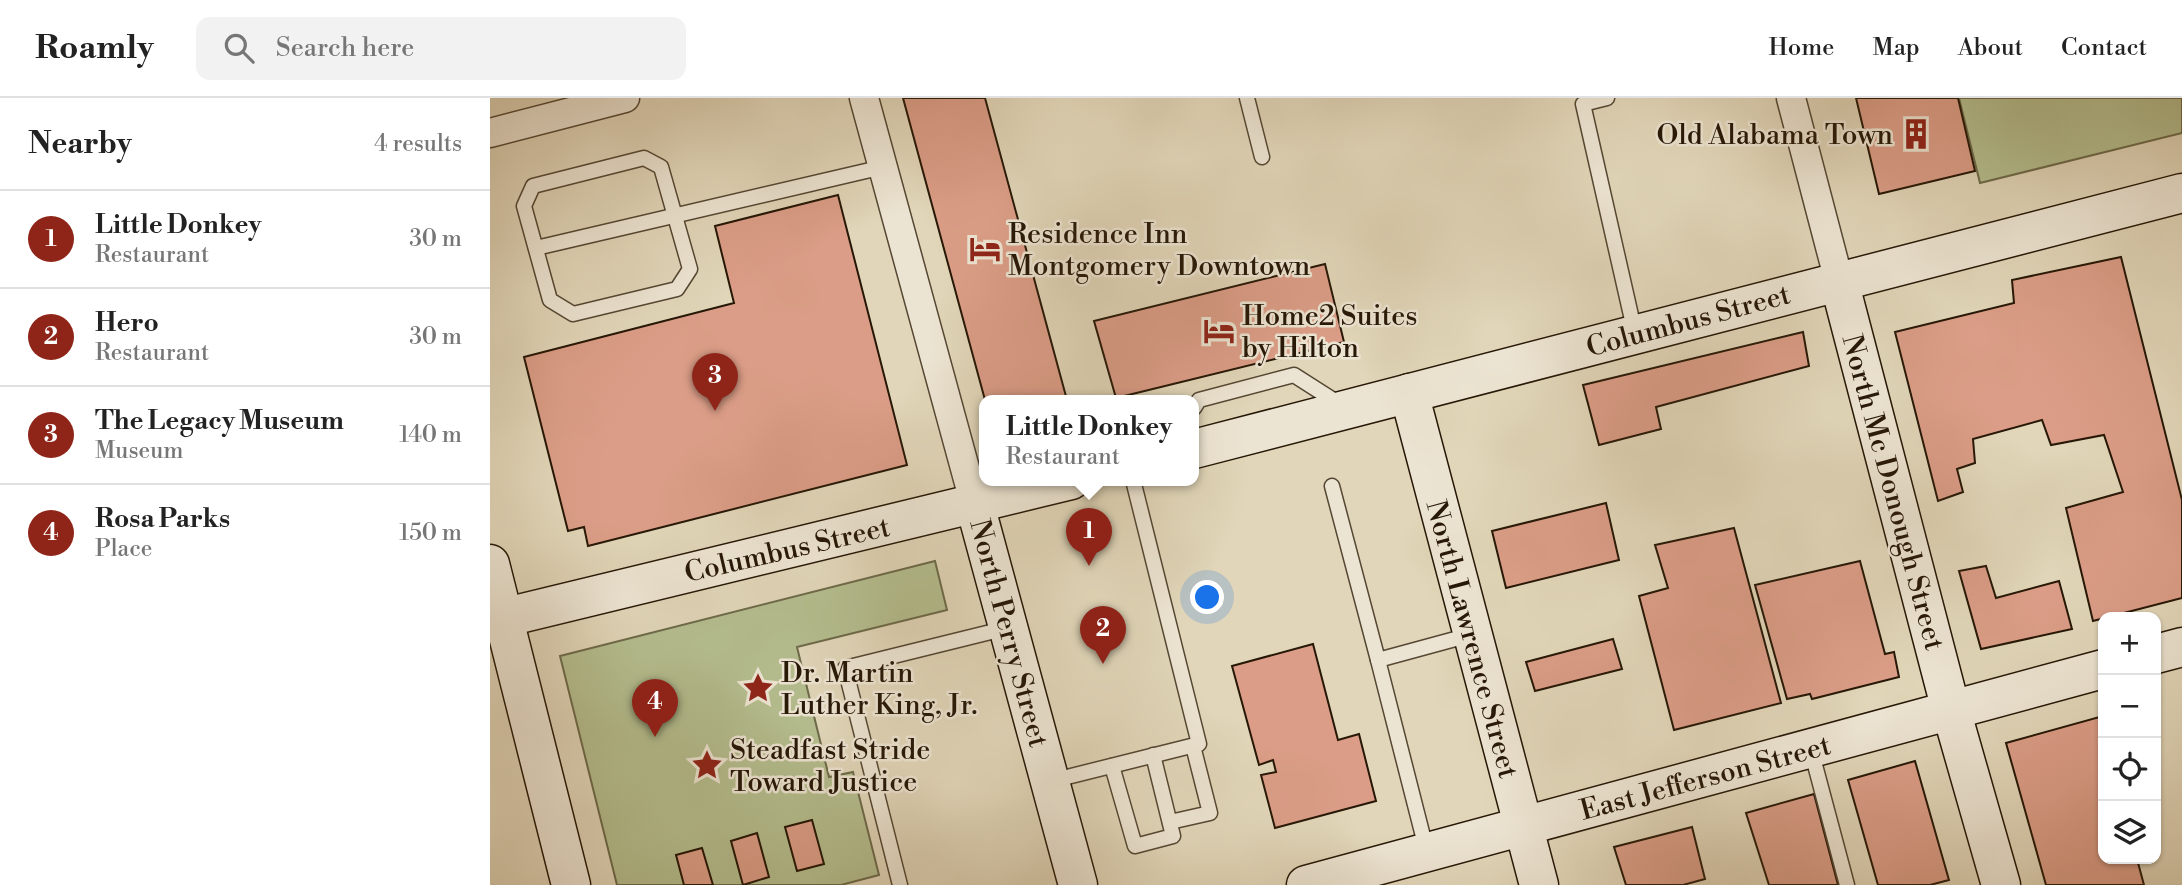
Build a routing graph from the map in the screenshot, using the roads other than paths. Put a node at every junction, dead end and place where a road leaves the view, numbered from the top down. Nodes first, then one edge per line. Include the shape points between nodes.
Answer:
1 (625, 98) edge
2 (864, 98) edge
3 (1247, 98) edge
4 (1607, 98) edge
5 (1791, 98) edge
6 (490, 133) edge
7 (1262, 158) dead end
8 (883, 167) junction
9 (2182, 193) edge
10 (674, 216) junction
11 (536, 248) junction
12 (1839, 281) junction
13 (1635, 334) junction
14 (1409, 393) junction
15 (1199, 400) edge
16 (1348, 409) junction
17 (1199, 448) edge
18 (1332, 485) dead end
19 (1048, 486) edge
20 (1134, 486) edge
21 (975, 505) junction
22 (490, 564) edge
23 (497, 619) edge
24 (1008, 627) junction
25 (1472, 635) junction
26 (2182, 647) edge
27 (2161, 653) edge
28 (1378, 660) junction
29 (2098, 670) edge
30 (1951, 710) junction
31 (1196, 745) junction
32 (1810, 748) junction
33 (1153, 755) junction
34 (1112, 766) junction
35 (1050, 781) junction
36 (1170, 822) junction
37 (1523, 826) junction
38 (1427, 852) junction
39 (571, 885) edge
40 (900, 885) edge
41 (1078, 885) edge
42 (1306, 885) edge
43 (1539, 885) edge
44 (1847, 885) edge
45 (2000, 885) edge

1 - 6 street
2 - 8 street, North Perry Street
3 - 7 lane
4 - 13 lane via 1583,104
5 - 12 street, North Mc Donough Street
8 - 10 lane
8 - 21 street, North Perry Street
9 - 12 main road, Columbus Street
10 - 11 lane
10 - 11 lane via 661,167 644,158 533,186 524,206
10 - 11 lane via 690,269 677,289 573,314 550,300
12 - 13 main road, Columbus Street
12 - 30 main road, North Mc Donough Street
13 - 14 main road, Columbus Street
14 - 16 main road, Columbus Street
14 - 25 main road, North Lawrence Street
15 - 16 lane via 1294,375
16 - 17 main road, Columbus Street
18 - 28 lane
19 - 21 main road, Columbus Street
20 - 31 lane
21 - 23 main road, Columbus Street
21 - 24 main road, North Perry Street
22 - 23 main road
23 - 39 main road
24 - 35 main road, North Perry Street
24 - 40 lane via 845,668
25 - 28 lane
25 - 37 main road, North Lawrence Street
26 - 27 main road
28 - 38 lane
29 - 30 main road, East Jefferson Street
30 - 32 main road, East Jefferson Street
30 - 45 main road, North Mc Donough Street
31 - 33 lane
31 - 36 lane via 1210,813
32 - 37 main road, East Jefferson Street
32 - 44 lane
33 - 34 lane
33 - 36 lane
34 - 35 lane
34 - 36 lane via 1135,846 1173,836
35 - 41 main road, North Perry Street
37 - 38 main road, East Jefferson Street
37 - 43 main road, North Lawrence Street
38 - 42 main road, East Jefferson Street

